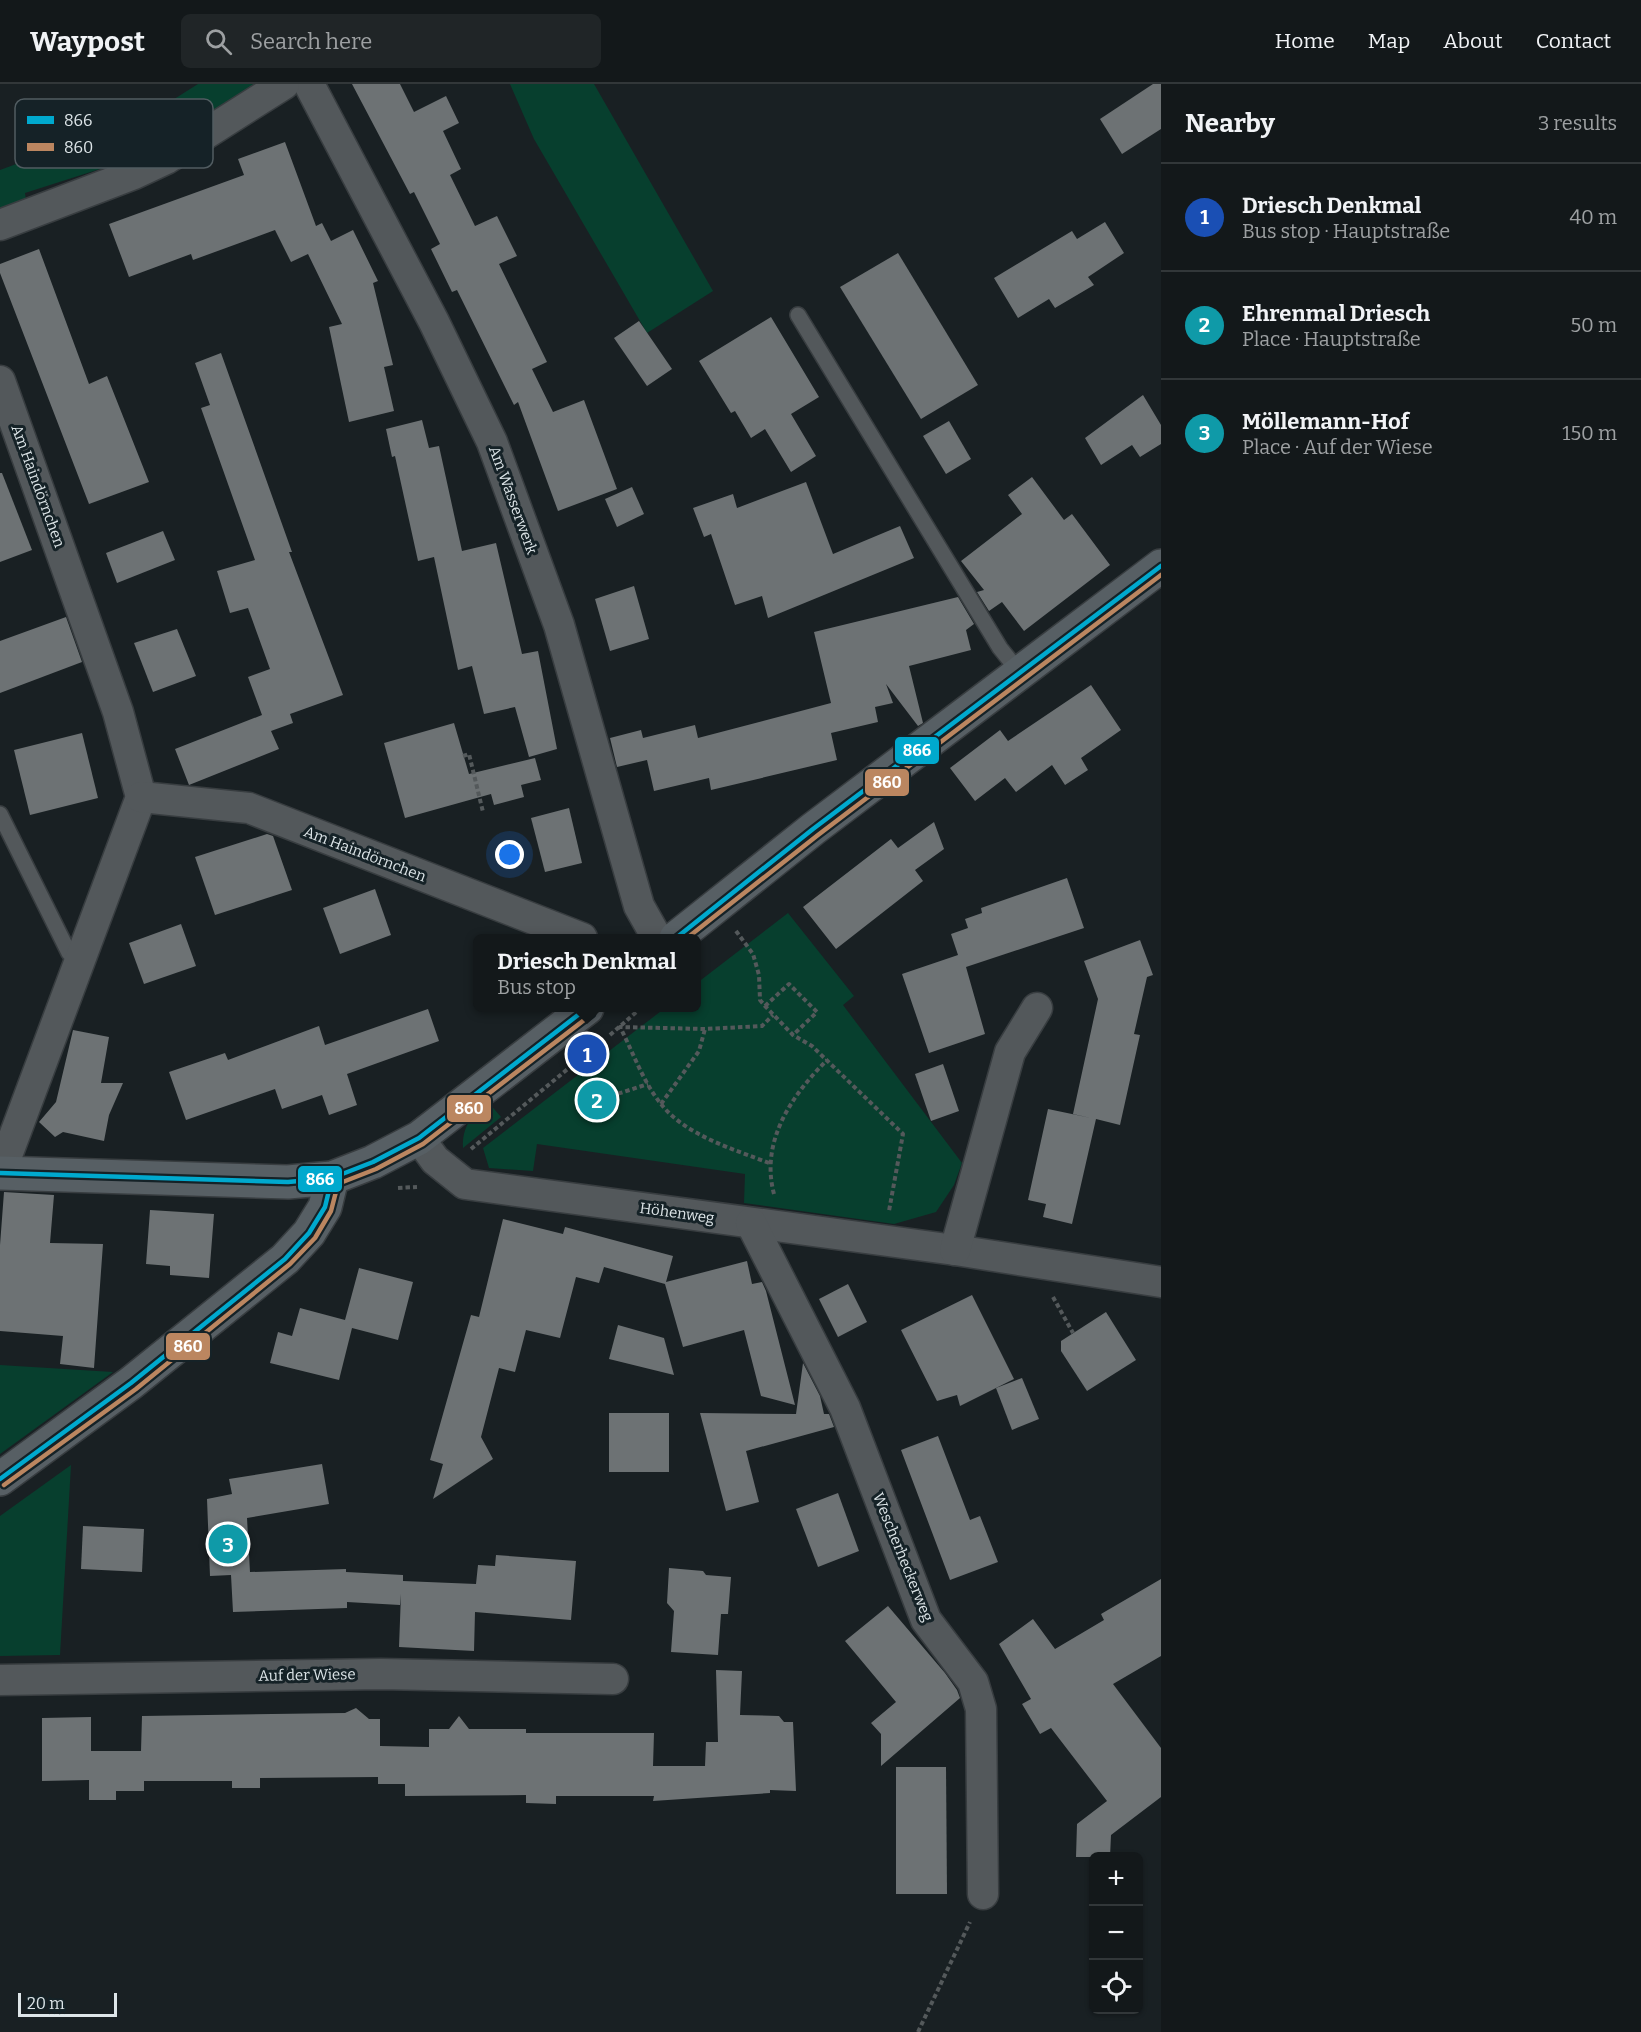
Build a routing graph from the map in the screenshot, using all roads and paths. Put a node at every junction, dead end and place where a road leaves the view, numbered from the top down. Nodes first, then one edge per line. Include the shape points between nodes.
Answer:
1 (284, 84) edge
2 (309, 84) edge
3 (213, 129) edge
4 (147, 168) edge
5 (0, 225) edge
6 (798, 315) dead end
7 (0, 381) edge
8 (1161, 567) edge
9 (1020, 673) junction
10 (464, 756) dead end
11 (141, 797) junction
12 (483, 812) dead end
13 (0, 814) edge
14 (731, 924) dead end
15 (569, 934) edge
16 (654, 934) edge
17 (682, 934) edge
18 (81, 958) junction
19 (765, 1006) junction
20 (1036, 1008) dead end
21 (583, 1012) edge
22 (773, 1015) junction
23 (705, 1029) junction
24 (794, 1035) junction
25 (827, 1060) junction
26 (648, 1084) junction
27 (610, 1096) junction
28 (661, 1104) junction
29 (419, 1138) junction
30 (769, 1163) junction
31 (0, 1174) edge
32 (332, 1178) junction
33 (751, 1223) junction
34 (782, 1227) junction
35 (884, 1241) junction
36 (955, 1251) junction
37 (1161, 1282) edge
38 (0, 1479) edge
39 (613, 1679) dead end
40 (0, 1680) edge
41 (983, 1894) joint
42 (918, 2032) edge

1 - 3 street
2 - 16 street, Am Wasserwerk via 492,441 559,625 639,906
4 - 5 street
6 - 9 lane via 1000,648
7 - 11 street, Am Haindörnchen via 118,712
8 - 9 street
9 - 17 street via 813,829
10 - 12 path via 469,754
11 - 15 street, Am Haindörnchen via 249,808
11 - 18 street
13 - 18 lane via 69,953
14 - 19 path via 753,954 760,1000
18 - 31 street
19 - 22 path
19 - 24 path via 789,984 818,1012
20 - 36 street via 1010,1052
21 - 29 street
22 - 23 path via 762,1026
22 - 24 path
23 - 26 path via 620,1027
23 - 28 path via 699,1051
24 - 25 path
25 - 30 path via 811,1076 781,1122
25 - 35 path via 903,1134
26 - 27 path
26 - 28 path
27 - 27 path via 609,1108 601,1114 593,1113 585,1105 585,1095 592,1088 602,1088
28 - 30 path via 689,1127
29 - 32 street
29 - 33 street, Höhenweg via 435,1160 465,1184
30 - 34 path
31 - 32 street via 288,1182
32 - 38 street via 325,1208 285,1259 131,1383
33 - 34 street, Höhenweg
33 - 41 street, Wescherheckerweg via 845,1408 926,1620 978,1691
34 - 35 street, Höhenweg
35 - 36 street, Höhenweg
36 - 37 street, Höhenweg
39 - 40 street, Auf der Wiese via 381,1674
41 - 42 path

